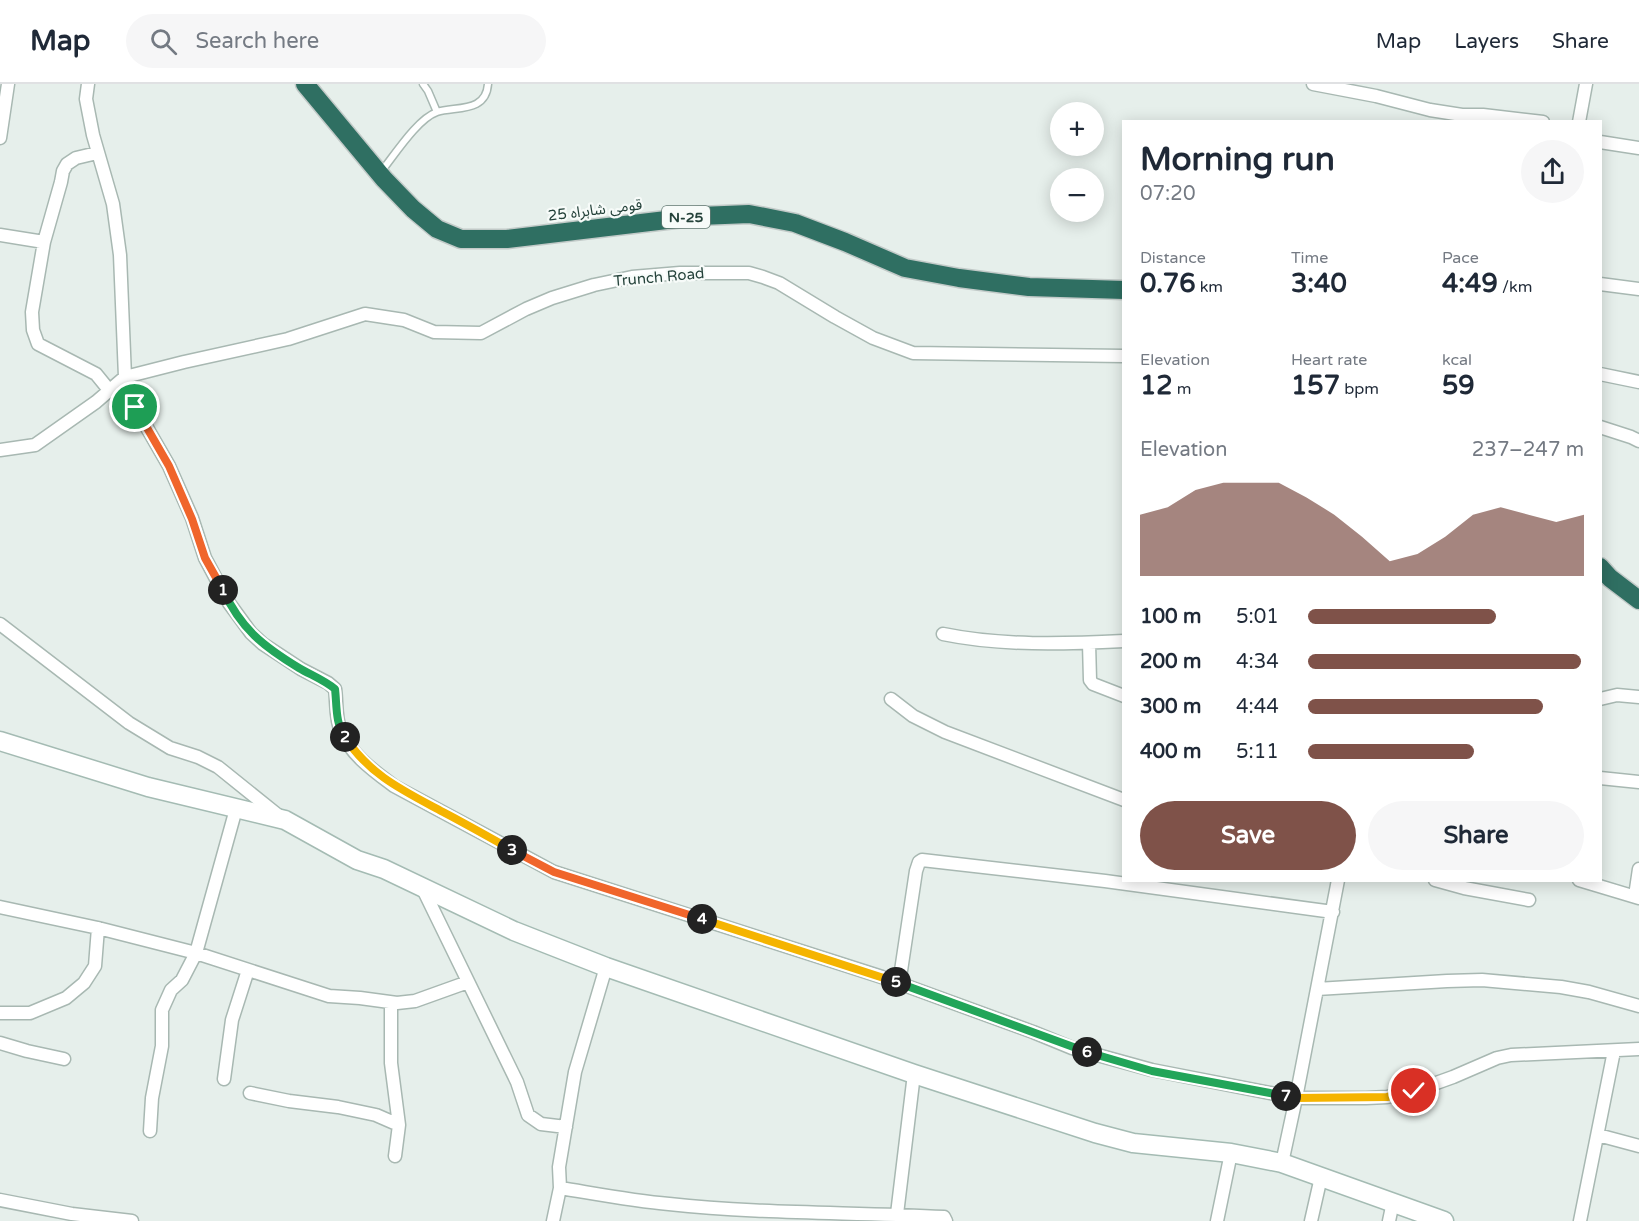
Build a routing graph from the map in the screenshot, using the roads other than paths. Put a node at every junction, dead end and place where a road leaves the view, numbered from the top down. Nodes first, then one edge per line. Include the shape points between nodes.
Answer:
1 (8, 84) edge
2 (88, 84) edge
3 (305, 84) edge
4 (423, 84) edge
5 (488, 84) edge
6 (1312, 84) edge
7 (1586, 84) edge
8 (1344, 87) edge
9 (438, 112) junction
10 (1526, 120) edge
11 (1579, 120) edge
12 (0, 138) edge
13 (1602, 142) edge
14 (1639, 148) edge
15 (97, 153) junction
16 (380, 173) junction
17 (0, 235) edge
18 (44, 242) junction
19 (1602, 284) edge
20 (1639, 289) edge
21 (1122, 290) edge
22 (1122, 356) edge
23 (1602, 374) edge
24 (125, 376) junction
25 (1639, 382) edge
26 (109, 390) junction
27 (1602, 428) edge
28 (1639, 441) edge
29 (0, 450) edge
30 (1602, 569) edge
31 (1639, 600) edge
32 (0, 624) edge
33 (943, 634) dead end
34 (1122, 641) edge
35 (1089, 643) junction
36 (1122, 695) edge
37 (1639, 697) edge
38 (891, 699) dead end
39 (1602, 699) edge
40 (0, 741) edge
41 (1602, 778) edge
42 (1639, 782) edge
43 (1122, 799) edge
44 (236, 809) junction
45 (285, 820) junction
46 (1639, 869) edge
47 (1338, 882) edge
48 (1444, 882) edge
49 (1586, 882) edge
50 (422, 887) junction
51 (1637, 897) edge
52 (1529, 900) dead end
53 (0, 907) edge
54 (1333, 912) junction
55 (98, 928) junction
56 (196, 953) junction
57 (606, 967) junction
58 (248, 970) junction
59 (468, 982) junction
60 (899, 984) junction
61 (1317, 989) junction
62 (391, 1003) junction
63 (1639, 1006) edge
64 (0, 1013) edge
65 (0, 1043) edge
66 (1639, 1049) edge
67 (1614, 1051) junction
68 (64, 1059) dead end
69 (914, 1074) junction
70 (224, 1079) dead end
71 (250, 1093) dead end
72 (1296, 1098) junction
73 (399, 1125) junction
74 (566, 1127) junction
75 (150, 1131) dead end
76 (1598, 1135) junction
77 (1639, 1146) edge
78 (1231, 1153) junction
79 (395, 1156) dead end
80 (1282, 1163) junction
81 (1321, 1177) junction
82 (560, 1188) junction
83 (0, 1200) edge
84 (1393, 1202) junction
85 (897, 1214) junction
86 (785, 1216) edge
87 (132, 1221) edge
88 (553, 1221) edge
89 (946, 1221) edge
90 (1217, 1221) edge
91 (1311, 1221) edge
92 (1389, 1221) edge
93 (1444, 1221) edge
94 (1580, 1221) edge

1 - 12 street
2 - 15 street via 86,99
3 - 16 highway, قومی شاہراہ 25 / N-25
4 - 9 lane
5 - 9 lane via 477,105
6 - 8 street
7 - 11 street
8 - 10 street via 1430,111
9 - 16 lane via 425,118
13 - 14 street
15 - 18 street via 67,164
15 - 24 street via 111,194 120,255
16 - 21 highway, قومی شاہراہ 25 / N-25 via 413,209 461,239 507,239 700,216 749,214 795,223 905,268 1029,286
17 - 18 street
18 - 26 street via 32,312 38,344 96,374
19 - 20 street
22 - 24 street, Trunch Road via 913,353 873,338 763,277 748,273 680,273 594,285 526,309 481,333 434,332 404,320 365,314 288,339
23 - 25 street
24 - 26 street
24 - 60 street via 135,407 169,466 205,558 229,603 263,644 335,689 340,731 359,758 374,771 394,786 554,872
26 - 29 street via 35,445
27 - 28 street
30 - 31 highway
32 - 45 street via 129,723 170,748 218,767
33 - 35 street via 991,642
34 - 35 street
35 - 36 street via 1090,680
37 - 39 street
38 - 43 street via 913,716 945,732
40 - 44 street via 148,787
41 - 42 street
44 - 45 street
44 - 56 street
45 - 50 street via 357,860
46 - 51 street
47 - 54 street
48 - 52 street
49 - 51 street
50 - 57 street via 514,931
50 - 59 street
53 - 55 street
54 - 60 street via 922,860 916,871
54 - 61 street
55 - 56 street
55 - 64 street via 95,966 84,983 66,998 30,1013
56 - 58 street
56 - 75 street via 162,1010 162,1046
57 - 69 street
57 - 74 street via 575,1072
58 - 62 street via 329,996
58 - 70 street via 232,1020
59 - 62 street via 415,1001
59 - 74 street via 518,1082 528,1115 541,1124
60 - 72 street via 1106,1058 1152,1071
61 - 63 street via 1482,980 1561,987
61 - 72 street
62 - 73 street via 391,1063
65 - 68 street
66 - 67 street
67 - 72 street via 1511,1055 1387,1097
67 - 76 street
69 - 78 street via 1133,1143
69 - 85 street
71 - 73 street via 376,1115
72 - 80 street
73 - 79 street
74 - 82 street via 559,1167
76 - 77 street
76 - 94 street
78 - 80 street
78 - 90 street
80 - 81 street
81 - 84 street
81 - 91 street
82 - 86 street
82 - 88 street
83 - 87 street
84 - 92 street
84 - 93 street
85 - 86 street
85 - 89 street via 944,1217

